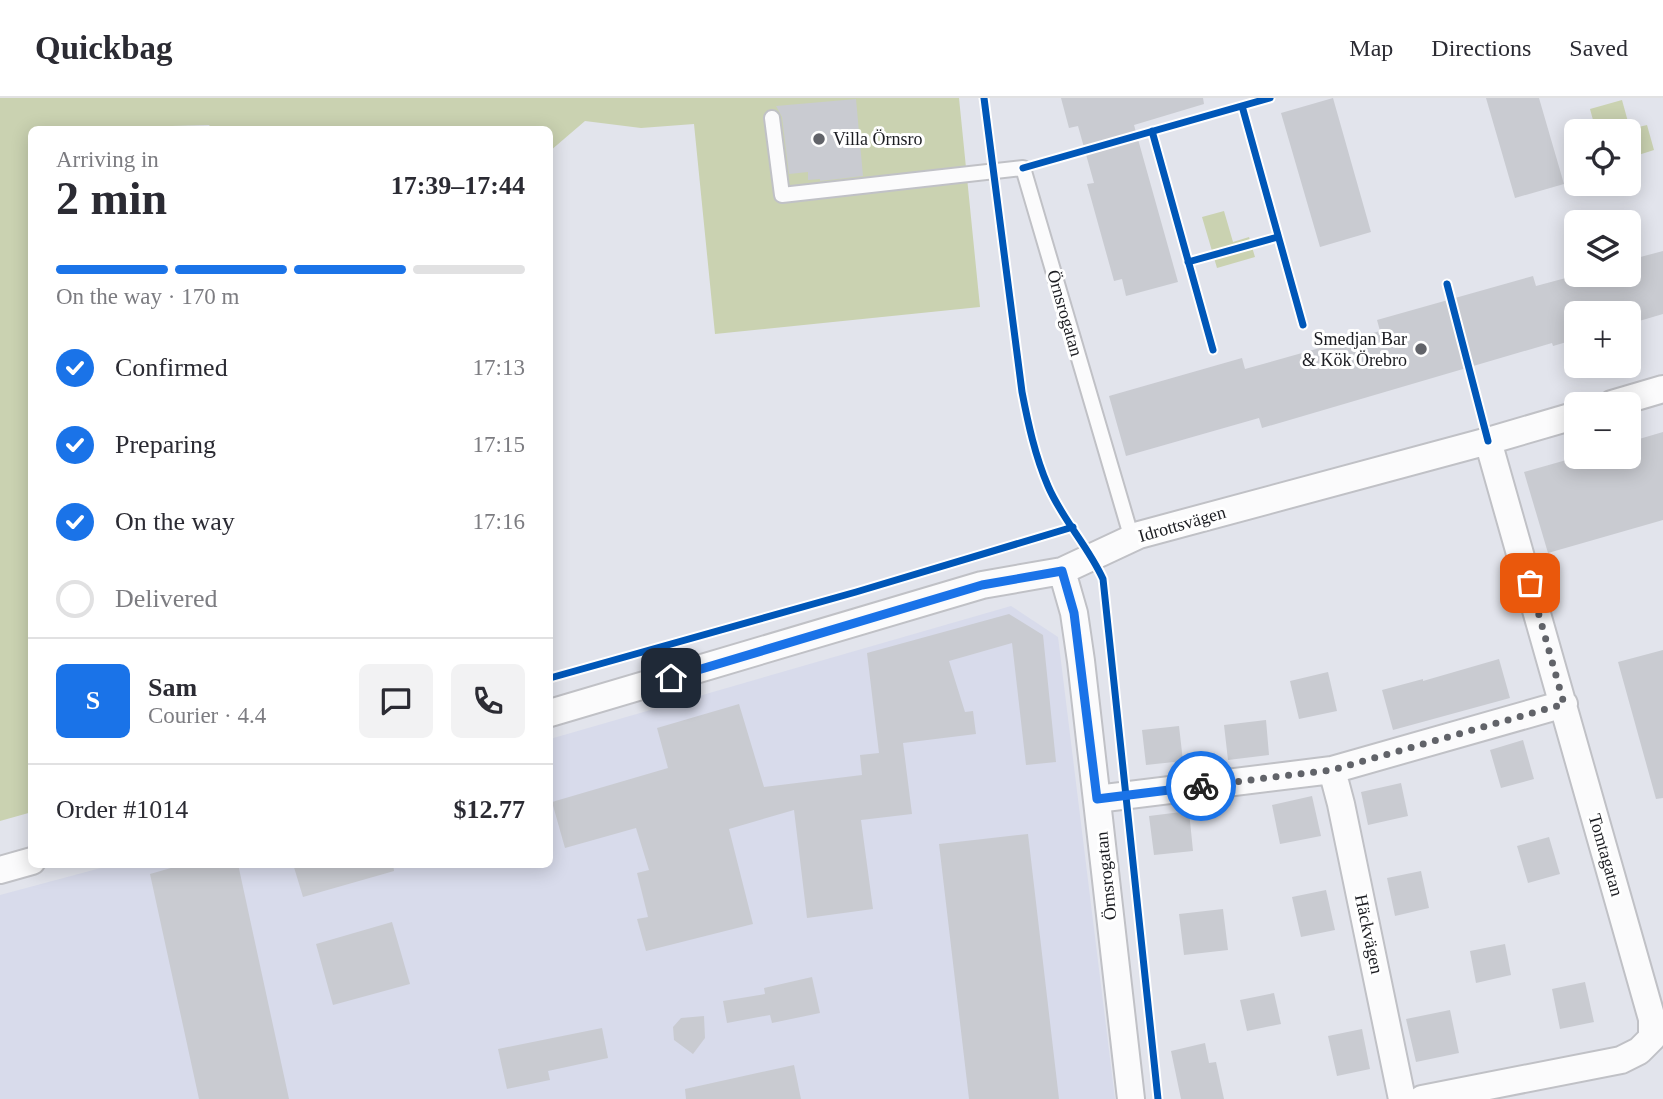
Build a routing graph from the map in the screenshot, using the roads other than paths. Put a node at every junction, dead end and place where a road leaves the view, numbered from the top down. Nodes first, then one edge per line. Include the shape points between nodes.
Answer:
1 (772, 118) dead end
2 (1663, 389) edge
3 (1641, 395) edge
4 (1564, 419) edge
5 (1488, 441) junction
6 (1132, 538) junction
7 (1062, 571) junction
8 (1564, 704) junction
9 (553, 712) edge
10 (1332, 770) junction
11 (1097, 799) junction
12 (28, 862) edge
13 (0, 870) edge
14 (1657, 1041) edge
15 (1131, 1099) edge
16 (1402, 1099) edge
17 (1422, 1099) edge

1 - 6 lane, Örnsrogatan via 782,195 1023,168
2 - 3 street
4 - 5 street, Idrottsvägen
5 - 6 street, Idrottsvägen
5 - 8 street, Tomtagatan
6 - 7 street, Idrottsvägen
7 - 9 street, Idrottsvägen via 982,585
7 - 11 street, Örnsrogatan via 1074,613
8 - 10 street
8 - 14 street, Tomtagatan
10 - 11 street
10 - 16 street, Häckvägen
11 - 15 street, Örnsrogatan
12 - 13 street
14 - 17 street, Tomtagatan via 1621,1060

